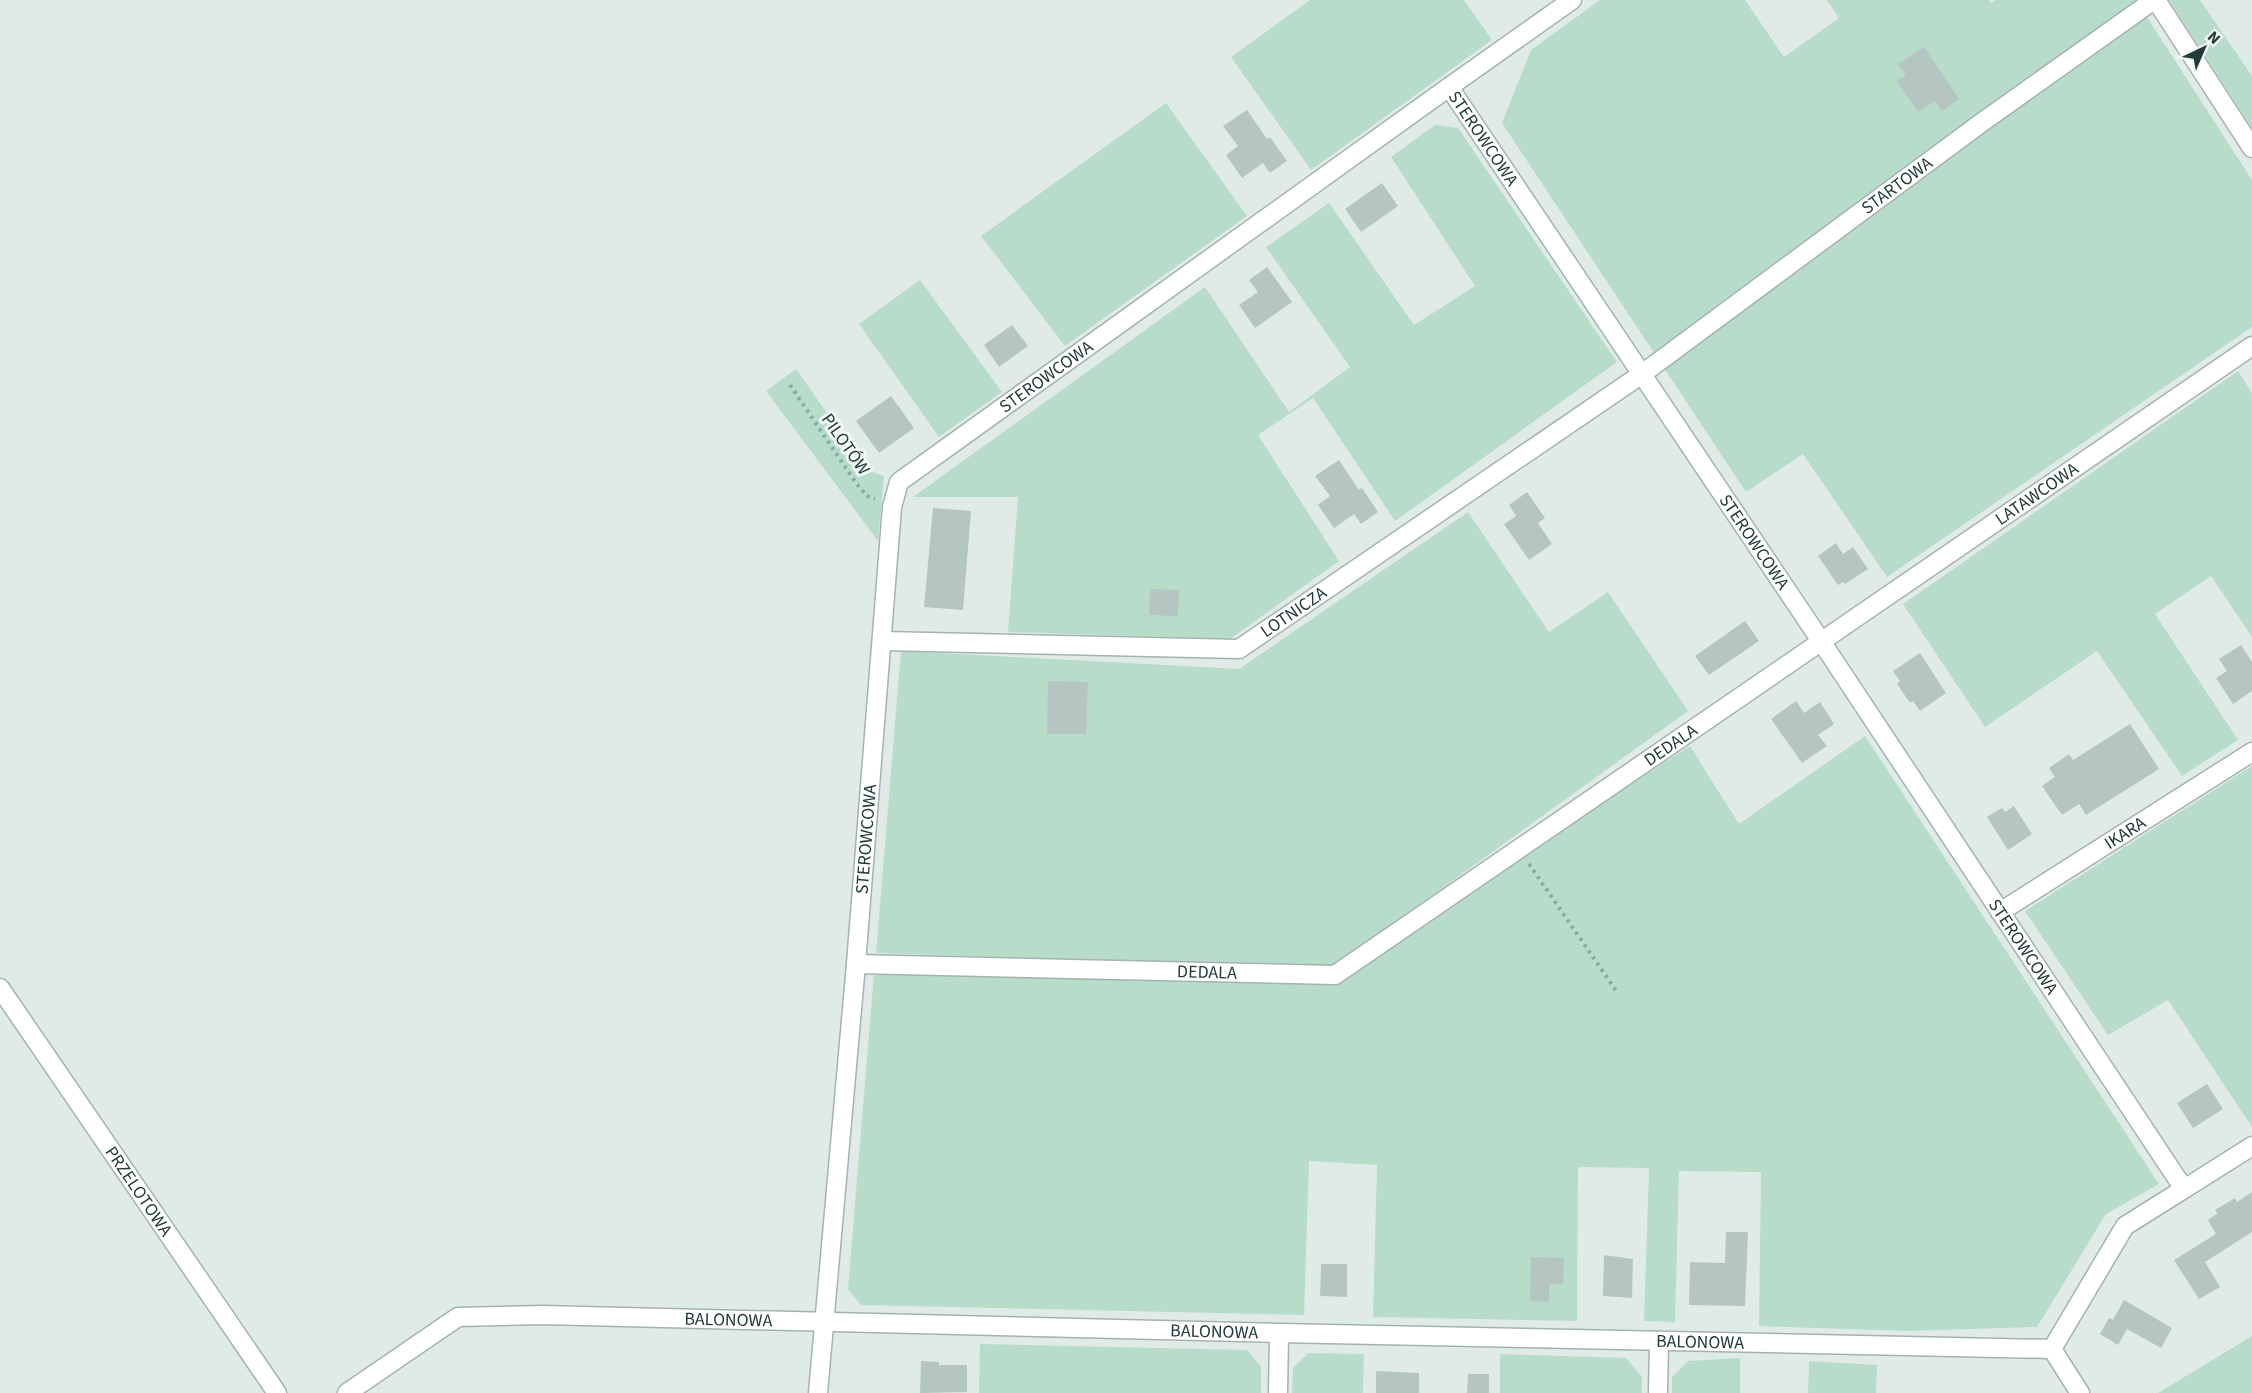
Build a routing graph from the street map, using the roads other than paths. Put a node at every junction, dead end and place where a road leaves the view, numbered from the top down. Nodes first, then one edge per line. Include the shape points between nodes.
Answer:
1 (1572, 0) edge
2 (2155, 0) edge
3 (1449, 87) junction
4 (2252, 148) edge
5 (2252, 346) edge
6 (1642, 374) junction
7 (1821, 640) junction
8 (883, 641) junction
9 (2252, 752) edge
10 (2000, 912) junction
11 (856, 964) junction
12 (0, 988) edge
13 (2252, 1146) edge
14 (2184, 1189) junction
15 (824, 1320) junction
16 (1279, 1333) junction
17 (1659, 1341) junction
18 (2052, 1349) junction
19 (277, 1393) edge
20 (347, 1393) edge
21 (818, 1393) edge
22 (1278, 1393) edge
23 (1658, 1393) edge
24 (2080, 1393) edge

1 - 3 street
2 - 4 street
2 - 6 street, STARTOWA via 1980,123
3 - 6 street, STEROWCOWA
3 - 8 street, STEROWCOWA via 899,482 892,507
5 - 7 street, LATAWCOWA
6 - 7 street, STEROWCOWA
6 - 8 street, LOTNICZA via 1239,650
7 - 10 street, STEROWCOWA
7 - 11 street, DEDALA via 1335,975
8 - 11 street, STEROWCOWA
9 - 10 street, IKARA
10 - 14 street, STEROWCOWA
11 - 15 street, STEROWCOWA
12 - 19 street, PRZELOTOWA
13 - 14 street
14 - 18 street via 2125,1226
15 - 16 street, BALONOWA
15 - 20 street, BALONOWA via 458,1317
15 - 21 street, STEROWCOWA
16 - 17 street, BALONOWA
16 - 22 street
17 - 18 street, BALONOWA
17 - 23 street
18 - 24 street

